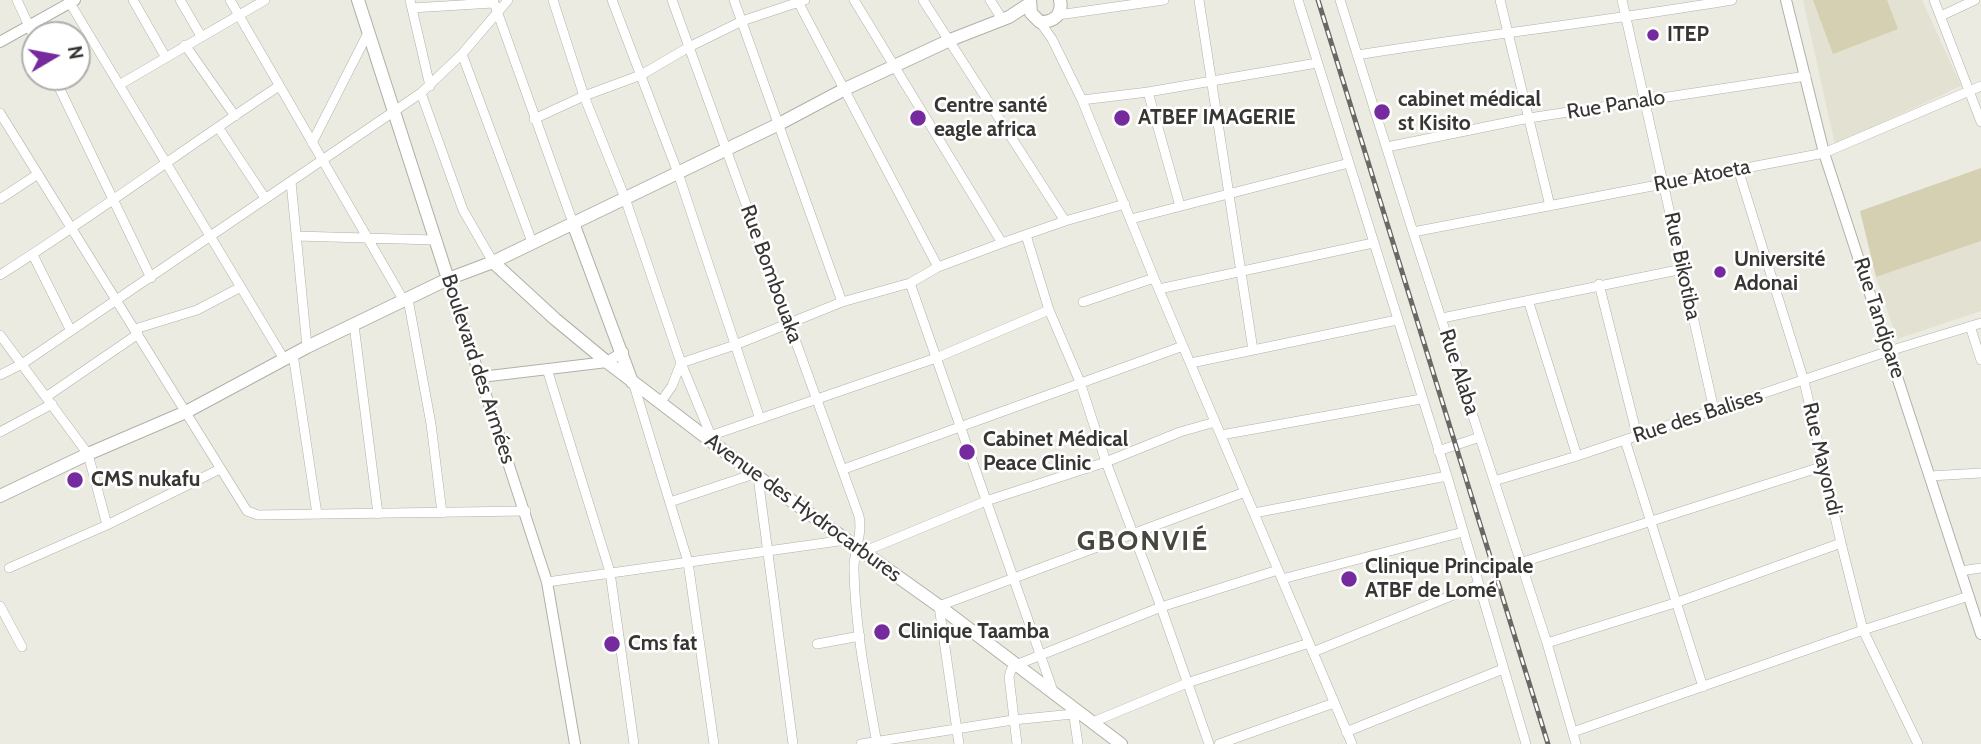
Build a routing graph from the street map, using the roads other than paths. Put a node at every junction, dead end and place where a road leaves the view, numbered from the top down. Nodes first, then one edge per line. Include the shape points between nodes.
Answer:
1 (17, 0) edge
2 (133, 0) edge
3 (180, 0) edge
4 (230, 0) edge
5 (265, 0) edge
6 (358, 0) edge
7 (508, 0) edge
8 (553, 0) edge
9 (612, 0) edge
10 (672, 0) edge
11 (734, 0) edge
12 (854, 0) edge
13 (923, 0) edge
14 (990, 0) edge
15 (1164, 0) edge
16 (1199, 0) edge
17 (1298, 0) edge
18 (1340, 0) edge
19 (1500, 0) edge
20 (1622, 0) edge
21 (1732, 0) edge
22 (1786, 0) edge
23 (1934, 0) edge
24 (1975, 0) edge
25 (800, 1) edge
26 (72, 2) edge
27 (1029, 2) edge
28 (411, 4) edge
29 (494, 5) edge
30 (1059, 9) edge
31 (239, 15) junction
32 (1941, 16) junction
33 (1005, 18) junction
34 (1626, 18) junction
35 (1037, 19) junction
36 (27, 21) edge
37 (38, 21) edge
38 (742, 22) junction
39 (21, 31) edge
40 (1507, 32) junction
41 (368, 33) junction
42 (201, 36) junction
43 (1052, 39) junction
44 (950, 40) junction
45 (0, 43) edge
46 (185, 45) junction
47 (689, 47) junction
48 (462, 54) junction
49 (1357, 55) junction
50 (164, 56) junction
51 (1317, 63) junction
52 (895, 66) junction
53 (641, 75) junction
54 (1806, 75) junction
55 (1212, 81) junction
56 (119, 85) junction
57 (279, 86) junction
58 (430, 86) junction
59 (1981, 86) edge
60 (845, 89) junction
61 (61, 91) edge
62 (1970, 91) junction
63 (1148, 92) junction
64 (421, 93) junction
65 (584, 96) junction
66 (1082, 100) junction
67 (1646, 101) junction
68 (394, 112) junction
69 (0, 113) edge
70 (234, 116) junction
71 (1529, 118) junction
72 (534, 119) junction
73 (1981, 122) edge
74 (779, 124) junction
75 (9, 127) junction
76 (218, 127) junction
77 (0, 134) edge
78 (312, 143) junction
79 (1387, 147) junction
80 (726, 148) junction
81 (1824, 153) junction
82 (322, 161) junction
83 (164, 163) junction
84 (1349, 163) junction
85 (1738, 169) junction
86 (678, 173) junction
87 (38, 174) junction
88 (291, 182) junction
89 (1664, 183) junction
90 (1229, 195) junction
91 (265, 198) junction
92 (625, 198) junction
93 (0, 199) edge
94 (114, 201) junction
95 (1125, 204) junction
96 (1550, 205) junction
97 (1181, 206) junction
98 (1131, 219) junction
99 (1065, 221) junction
100 (573, 223) junction
101 (72, 228) junction
102 (1413, 232) junction
103 (1026, 235) junction
104 (209, 236) junction
105 (296, 236) junction
106 (366, 238) junction
107 (435, 240) junction
108 (532, 242) junction
109 (1002, 243) junction
110 (1373, 243) junction
111 (33, 255) junction
112 (493, 262) junction
113 (938, 267) junction
114 (1683, 269) junction
115 (1242, 273) junction
116 (0, 275) edge
117 (151, 278) junction
118 (1154, 278) junction
119 (448, 279) junction
120 (911, 283) junction
121 (1599, 285) junction
122 (239, 288) junction
123 (1159, 289) junction
124 (116, 300) junction
125 (406, 300) junction
126 (1528, 300) junction
127 (842, 302) junction
128 (1083, 302) dead end
129 (1049, 310) junction
130 (1442, 318) junction
131 (1397, 320) junction
132 (789, 322) junction
133 (1981, 323) edge
134 (354, 325) junction
135 (1970, 327) junction
136 (71, 331) junction
137 (137, 332) junction
138 (0, 335) edge
139 (735, 345) junction
140 (1183, 346) junction
141 (307, 347) junction
142 (1253, 350) junction
143 (1889, 351) junction
144 (623, 352) junction
145 (288, 356) junction
146 (936, 358) junction
147 (1981, 360) edge
148 (607, 362) junction
149 (681, 363) junction
150 (1191, 363) junction
151 (22, 365) junction
152 (547, 369) junction
153 (0, 375) edge
154 (481, 377) junction
155 (1804, 381) junction
156 (633, 382) junction
157 (1080, 382) junction
158 (815, 398) junction
159 (1421, 399) junction
160 (49, 400) junction
161 (660, 403) junction
162 (1714, 410) junction
163 (186, 412) junction
164 (760, 419) junction
165 (1215, 422) junction
166 (961, 428) junction
167 (0, 432) edge
168 (1221, 435) junction
169 (1637, 435) junction
170 (708, 437) junction
171 (1480, 437) junction
172 (1625, 440) junction
173 (1438, 451) junction
174 (88, 454) junction
175 (1577, 456) junction
176 (1106, 462) junction
177 (1824, 466) junction
178 (220, 469) junction
179 (844, 469) junction
180 (1981, 472) edge
181 (756, 475) junction
182 (1447, 476) junction
183 (1930, 476) junction
184 (1494, 481) junction
185 (1245, 492) junction
186 (0, 496) edge
187 (986, 501) junction
188 (670, 502) junction
189 (526, 511) junction
190 (442, 513) junction
191 (1254, 513) junction
192 (317, 514) junction
193 (378, 514) junction
194 (1653, 523) junction
195 (107, 525) junction
196 (1463, 532) junction
197 (1132, 533) junction
198 (846, 540) junction
199 (1841, 543) junction
200 (860, 550) junction
201 (767, 551) junction
202 (688, 562) junction
203 (1520, 563) junction
204 (9, 568) dead end
205 (1981, 568) edge
206 (1278, 570) junction
207 (1961, 571) junction
208 (610, 572) junction
209 (1014, 577) junction
210 (1282, 579) junction
211 (547, 582) junction
212 (1478, 585) junction
213 (1969, 596) junction
214 (1678, 602) junction
215 (0, 606) edge
216 (939, 606) junction
217 (1161, 607) junction
218 (1863, 630) junction
219 (1981, 634) edge
220 (860, 636) junction
221 (1308, 643) junction
222 (1547, 643) junction
223 (817, 644) dead end
224 (22, 647) dead end
225 (1313, 653) junction
226 (1042, 655) junction
227 (1016, 665) junction
228 (1503, 668) junction
229 (1186, 682) junction
230 (1703, 687) junction
231 (1054, 694) junction
232 (1334, 703) junction
233 (1073, 711) junction
234 (1013, 720) junction
235 (1093, 722) junction
236 (956, 730) junction
237 (1346, 732) junction
238 (1573, 732) junction
239 (877, 743) edge
240 (575, 744) edge
241 (634, 744) edge
242 (713, 744) edge
243 (793, 744) edge
244 (861, 744) edge
245 (959, 744) edge
246 (1017, 744) edge
247 (1078, 744) edge
248 (1121, 744) edge
249 (1209, 744) edge
250 (1219, 744) edge
251 (1352, 744) edge
252 (1527, 744) edge
253 (1576, 744) edge
254 (1918, 744) edge

1 - 36 street
2 - 50 street
3 - 42 street
4 - 31 street
5 - 31 street
6 - 41 main road, Boulevard des Armées
7 - 29 street
8 - 65 street
9 - 53 street
10 - 47 street, Rue Bombouaka
11 - 38 street
12 - 52 street
13 - 44 street
14 - 33 street
15 - 30 street via 1081,13
16 - 55 street
17 - 51 street
18 - 49 street, Rue Alaba
19 - 40 street
20 - 34 street, Rue Bikotiba
21 - 34 street
22 - 54 street, Rue Tandjoare
23 - 32 street
24 - 32 street
25 - 38 street
25 - 60 street
26 - 37 street
26 - 56 street
27 - 33 main road
27 - 35 main road
28 - 29 street
28 - 58 street
29 - 48 street
29 - 72 street
30 - 35 main road via 1050,21
30 - 43 street
31 - 42 street
31 - 57 street
32 - 62 street
33 - 35 main road
33 - 44 main road
34 - 40 street
34 - 67 street, Rue Bikotiba
35 - 43 street
38 - 47 street
38 - 74 street
39 - 45 street
40 - 49 street
40 - 71 street
41 - 68 main road, Boulevard des Armées
41 - 78 street
42 - 46 street
43 - 66 street
44 - 52 main road
44 - 99 street
46 - 50 street
46 - 70 street
47 - 53 street
47 - 80 street, Rue Bombouaka
48 - 58 street
48 - 108 street
49 - 79 street, Rue Alaba
50 - 56 street
51 - 55 street
51 - 84 street
52 - 60 main road
52 - 109 street
53 - 65 street
53 - 86 street
54 - 67 street, Rue Panalo
54 - 81 street, Rue Tandjoare
55 - 63 street
55 - 90 street
56 - 83 street
57 - 70 street
57 - 78 street
58 - 64 street
59 - 62 street, Rue Atoeta
60 - 74 main road
60 - 113 street
61 - 94 street
62 - 73 street
62 - 81 street, Rue Atoeta
63 - 66 street
63 - 97 street
64 - 68 street
64 - 112 street via 463,210
65 - 72 street
65 - 92 street
66 - 95 street
67 - 71 street, Rue Panalo
67 - 89 street, Rue Bikotiba
68 - 82 street
68 - 107 main road, Boulevard des Armées
69 - 75 street
70 - 76 street
71 - 79 street, Rue Panalo
71 - 96 street
72 - 100 street
74 - 80 main road
74 - 127 street
75 - 77 street
75 - 87 street
76 - 83 street
76 - 91 street
78 - 82 street
79 - 102 street, Rue Alaba
80 - 86 main road
80 - 132 street, Rue Bombouaka
81 - 85 street, Rue Atoeta
81 - 143 street, Rue Tandjoare
82 - 88 street
82 - 106 street
83 - 94 street
83 - 104 street
84 - 90 street
84 - 110 street
85 - 89 street, Rue Atoeta
85 - 155 street, Rue Mayondi
86 - 92 main road
86 - 139 street
87 - 93 street
87 - 101 street
88 - 91 street
88 - 105 street
89 - 96 street, Rue Atoeta
89 - 114 street, Rue Bikotiba
90 - 97 street
90 - 115 street
91 - 104 street
92 - 100 main road
92 - 149 street
94 - 101 street
94 - 117 street
95 - 98 street
95 - 99 street
96 - 102 street, Rue Atoeta
97 - 98 street
98 - 118 street
99 - 103 street
100 - 108 main road
100 - 144 main road
101 - 111 street
101 - 124 street
102 - 130 street, Rue Alaba
103 - 109 street
103 - 129 street
104 - 117 street
104 - 122 street
105 - 106 street
105 - 141 street
106 - 107 street
106 - 125 street
107 - 119 main road, Boulevard des Armées
108 - 112 main road
109 - 113 street
110 - 115 street
110 - 131 street
111 - 116 street
111 - 136 street
112 - 119 main road
112 - 148 main road, Avenue des Hydrocarbures
113 - 120 street
114 - 121 street
114 - 162 street, Rue Bikotiba
115 - 123 street
115 - 142 street
117 - 124 street
118 - 123 street
118 - 128 street
119 - 125 main road
119 - 154 street, Boulevard des Armées
120 - 127 street
120 - 146 street
121 - 126 street
121 - 169 street
122 - 137 street via 197,310
122 - 145 street
123 - 140 street
124 - 136 street
124 - 137 street
125 - 134 main road
125 - 190 street via 431,424
126 - 130 street
126 - 175 street
127 - 132 street
129 - 146 street
129 - 157 street
130 - 171 street, Rue Alaba
131 - 142 street
131 - 159 street
132 - 139 street
132 - 158 street, Rue Bombouaka
133 - 135 street, Rue des Balises
134 - 141 main road
134 - 193 street
135 - 143 street, Rue des Balises
135 - 147 street
136 - 151 street
137 - 160 street
137 - 163 street
138 - 151 street
139 - 149 street
139 - 164 street
140 - 150 street
140 - 157 street
141 - 145 main road
142 - 150 street
143 - 155 street, Rue des Balises
143 - 183 street, Rue Tandjoare
144 - 148 street
144 - 156 main road
145 - 163 main road
145 - 192 street
146 - 158 street
146 - 166 street
148 - 152 street
148 - 156 main road, Avenue des Hydrocarbures
149 - 161 street
149 - 170 street
150 - 165 street
151 - 153 street
151 - 160 street
152 - 154 street
152 - 208 street
154 - 189 street, Boulevard des Armées
155 - 162 street, Rue des Balises
155 - 177 street, Rue Mayondi
156 - 161 main road, Avenue des Hydrocarbures
156 - 188 street
157 - 166 street
157 - 176 street
158 - 164 street
158 - 179 street, Rue Bombouaka
159 - 168 street
159 - 173 street
160 - 167 street
160 - 174 street
161 - 170 main road, Avenue des Hydrocarbures
162 - 169 street, Rue des Balises
163 - 174 main road
163 - 178 street
164 - 170 street
165 - 168 street
165 - 176 street
166 - 179 street
166 - 187 street
168 - 185 street
169 - 172 street, Rue des Balises
170 - 181 main road, Avenue des Hydrocarbures
171 - 173 street
171 - 184 street, Rue Alaba
172 - 175 street, Rue des Balises
172 - 194 street
173 - 182 street
174 - 186 main road
174 - 195 street
175 - 184 street, Rue des Balises
176 - 187 street
176 - 197 street
177 - 194 street
177 - 199 street, Rue Mayondi
178 - 192 street via 253,514
178 - 195 street
179 - 200 street, Rue Bombouaka via 860,523
180 - 183 street
181 - 188 street
181 - 198 main road, Avenue des Hydrocarbures
181 - 201 street
182 - 191 street
182 - 196 street
183 - 207 street, Rue Tandjoare
184 - 203 street, Rue Alaba
185 - 191 street
185 - 197 street
187 - 200 street
187 - 209 street
188 - 202 street
189 - 190 street
189 - 211 street, Boulevard des Armées
190 - 193 street
191 - 206 street
192 - 193 street
194 - 203 street
194 - 214 street
195 - 204 street
196 - 210 street
196 - 212 street
197 - 209 street
197 - 217 street
198 - 200 main road, Avenue des Hydrocarbures
198 - 201 street
199 - 214 street
199 - 218 street, Rue Mayondi
200 - 216 main road, Avenue des Hydrocarbures
200 - 220 street, Rue Bombouaka via 853,567
201 - 202 street
201 - 243 street
202 - 208 street
202 - 242 street
203 - 222 street, Rue Alaba
205 - 207 street
206 - 210 street
206 - 217 street
207 - 213 street, Rue Tandjoare
208 - 211 street
208 - 241 street
209 - 216 street
209 - 226 street
210 - 221 street
211 - 240 street, Boulevard des Armées
212 - 225 street
212 - 228 street
213 - 218 street
213 - 219 street, Rue Tandjoare
214 - 222 street
214 - 230 street
215 - 224 street
216 - 227 main road, Avenue des Hydrocarbures
216 - 236 street
217 - 226 street
217 - 229 street
218 - 230 street
218 - 254 street, Rue Mayondi
220 - 223 street
220 - 239 street, Rue Bombouaka
221 - 225 street
221 - 229 street
222 - 238 street, Rue Alaba
225 - 232 street
226 - 227 street
226 - 231 street
227 - 231 main road, Avenue des Hydrocarbures
227 - 234 street via 1009,677
228 - 237 street
228 - 252 street
229 - 235 street
229 - 249 street
230 - 238 street
231 - 233 main road, Avenue des Hydrocarbures
232 - 237 street
232 - 250 street
233 - 234 street
233 - 235 main road, Avenue des Hydrocarbures
233 - 247 street
234 - 236 street
234 - 246 street
235 - 248 main road, Avenue des Hydrocarbures
236 - 239 street
236 - 245 street
237 - 251 street
238 - 253 street, Rue Alaba
239 - 244 street

